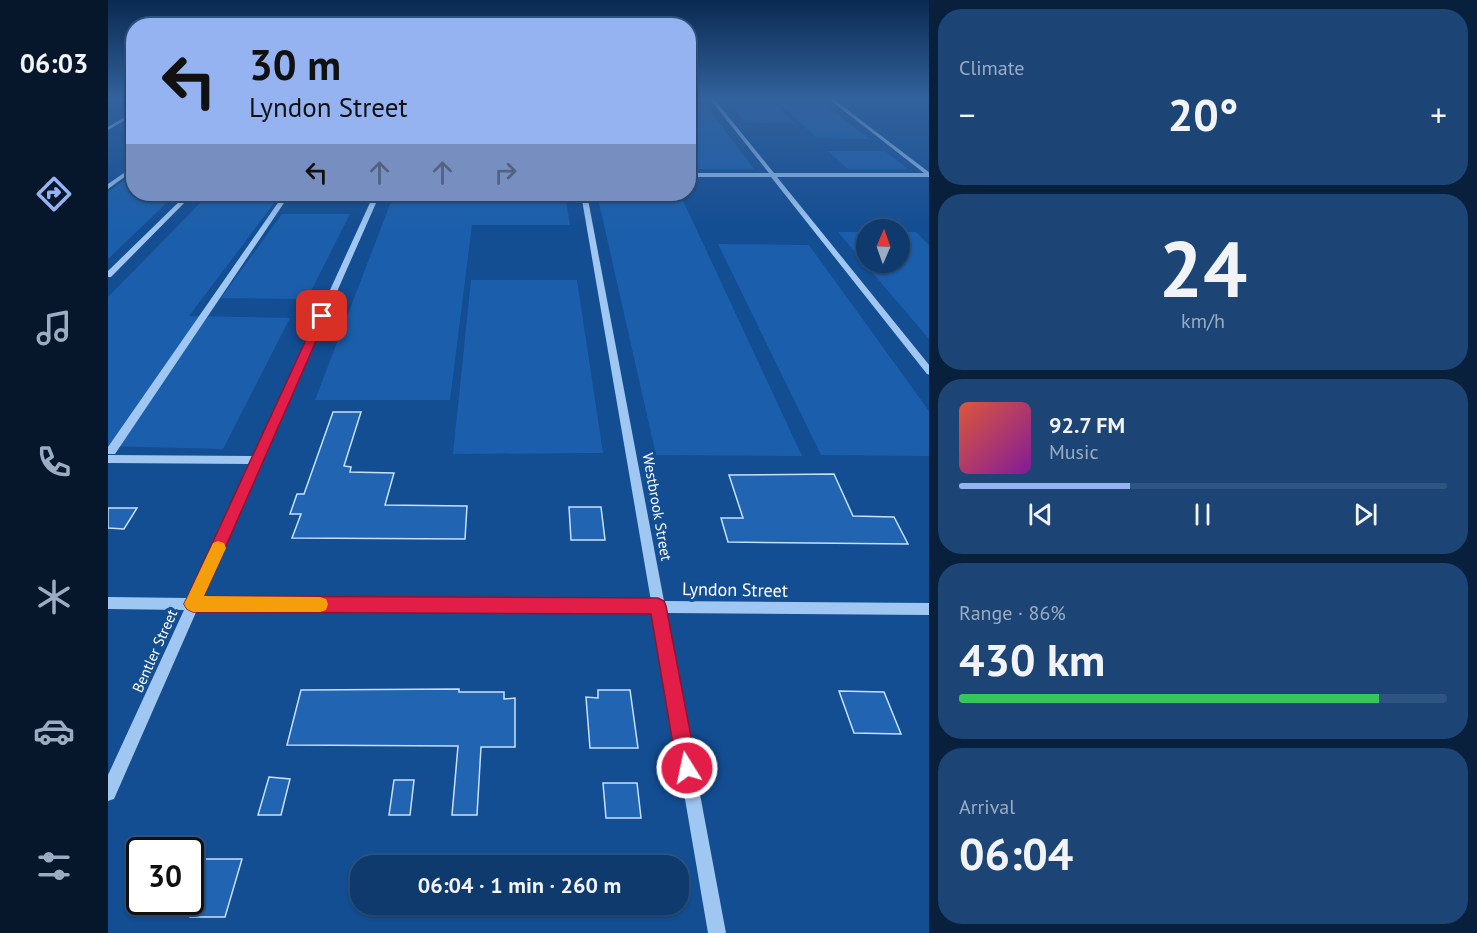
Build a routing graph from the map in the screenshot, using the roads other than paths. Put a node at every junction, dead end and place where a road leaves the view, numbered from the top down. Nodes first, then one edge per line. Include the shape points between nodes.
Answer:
1 (747, 143) edge
2 (887, 143) edge
3 (108, 174) edge
4 (124, 174) joint
5 (696, 175) edge
6 (773, 175) junction
7 (929, 175) edge
8 (108, 187) edge
9 (183, 201) edge
10 (282, 201) edge
11 (374, 201) edge
12 (585, 201) edge
13 (108, 275) edge
14 (929, 371) edge
15 (109, 455) edge
16 (258, 460) junction
17 (108, 603) edge
18 (193, 604) junction
19 (658, 606) junction
20 (929, 609) edge
21 (108, 793) edge
22 (717, 933) edge

1 - 6 street
2 - 7 street
3 - 4 street
4 - 8 street
5 - 6 street
6 - 7 street
6 - 14 street
9 - 13 street
10 - 15 street
11 - 16 street, Bentler Street
12 - 19 street, Westbrook Street
15 - 16 street
16 - 18 street, Bentler Street
17 - 18 street, Lyndon Street
18 - 19 street, Lyndon Street
18 - 21 street, Bentler Street
19 - 20 street, Lyndon Street
19 - 22 street, Westbrook Street

